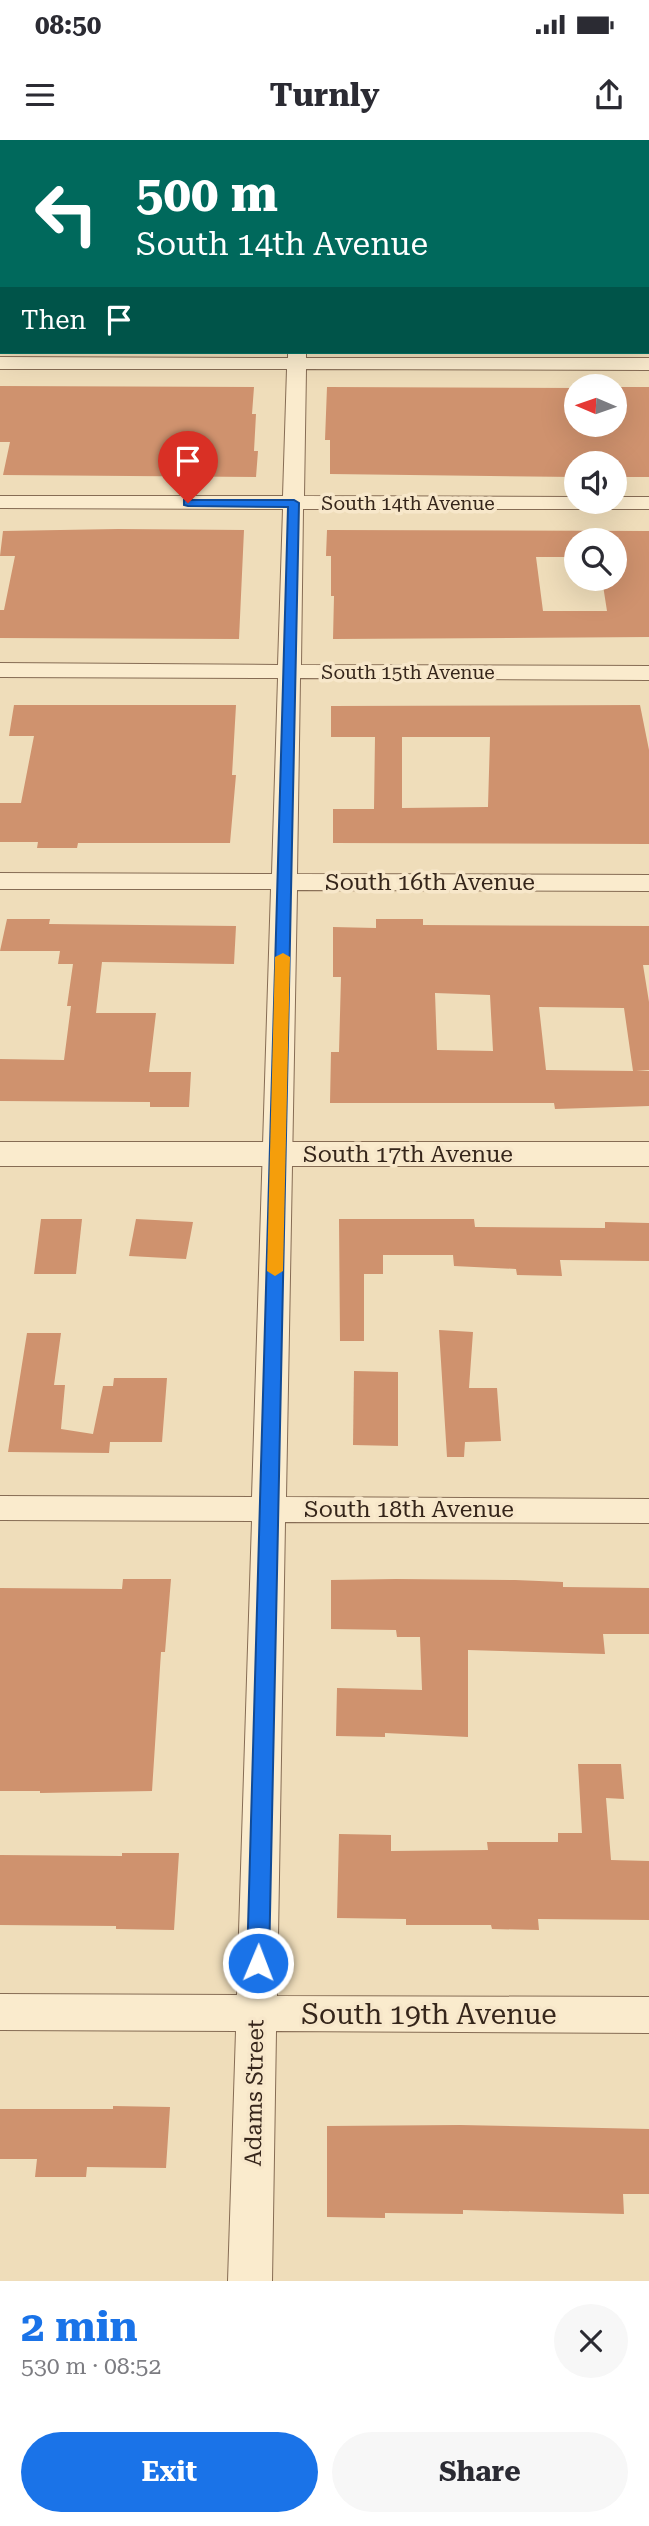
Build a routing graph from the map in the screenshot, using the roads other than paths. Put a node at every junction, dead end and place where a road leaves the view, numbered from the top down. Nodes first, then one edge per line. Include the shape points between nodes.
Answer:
1 (297, 358) edge
2 (0, 363) edge
3 (649, 364) edge
4 (0, 502) edge
5 (294, 503) junction
6 (649, 503) edge
7 (0, 670) edge
8 (290, 671) junction
9 (649, 673) edge
10 (0, 881) edge
11 (285, 881) junction
12 (649, 883) edge
13 (0, 1154) edge
14 (278, 1154) junction
15 (649, 1154) edge
16 (0, 1508) edge
17 (269, 1508) junction
18 (649, 1511) edge
19 (0, 2012) edge
20 (256, 2014) junction
21 (649, 2015) edge
22 (250, 2281) edge

1 - 2 street
1 - 3 street
1 - 5 street, Adams Street
4 - 5 street, South 14th Avenue
5 - 6 street, South 14th Avenue
5 - 8 street, Adams Street
7 - 8 street, South 15th Avenue
8 - 9 street, South 15th Avenue
8 - 11 street, Adams Street
10 - 11 street, South 16th Avenue
11 - 12 street, South 16th Avenue
11 - 14 street, Adams Street
13 - 14 street, South 17th Avenue
14 - 15 street, South 17th Avenue
14 - 17 street, Adams Street
16 - 17 street, South 18th Avenue
17 - 18 street, South 18th Avenue
17 - 20 street, Adams Street
19 - 20 street, South 19th Avenue
20 - 21 street, South 19th Avenue
20 - 22 street, Adams Street

